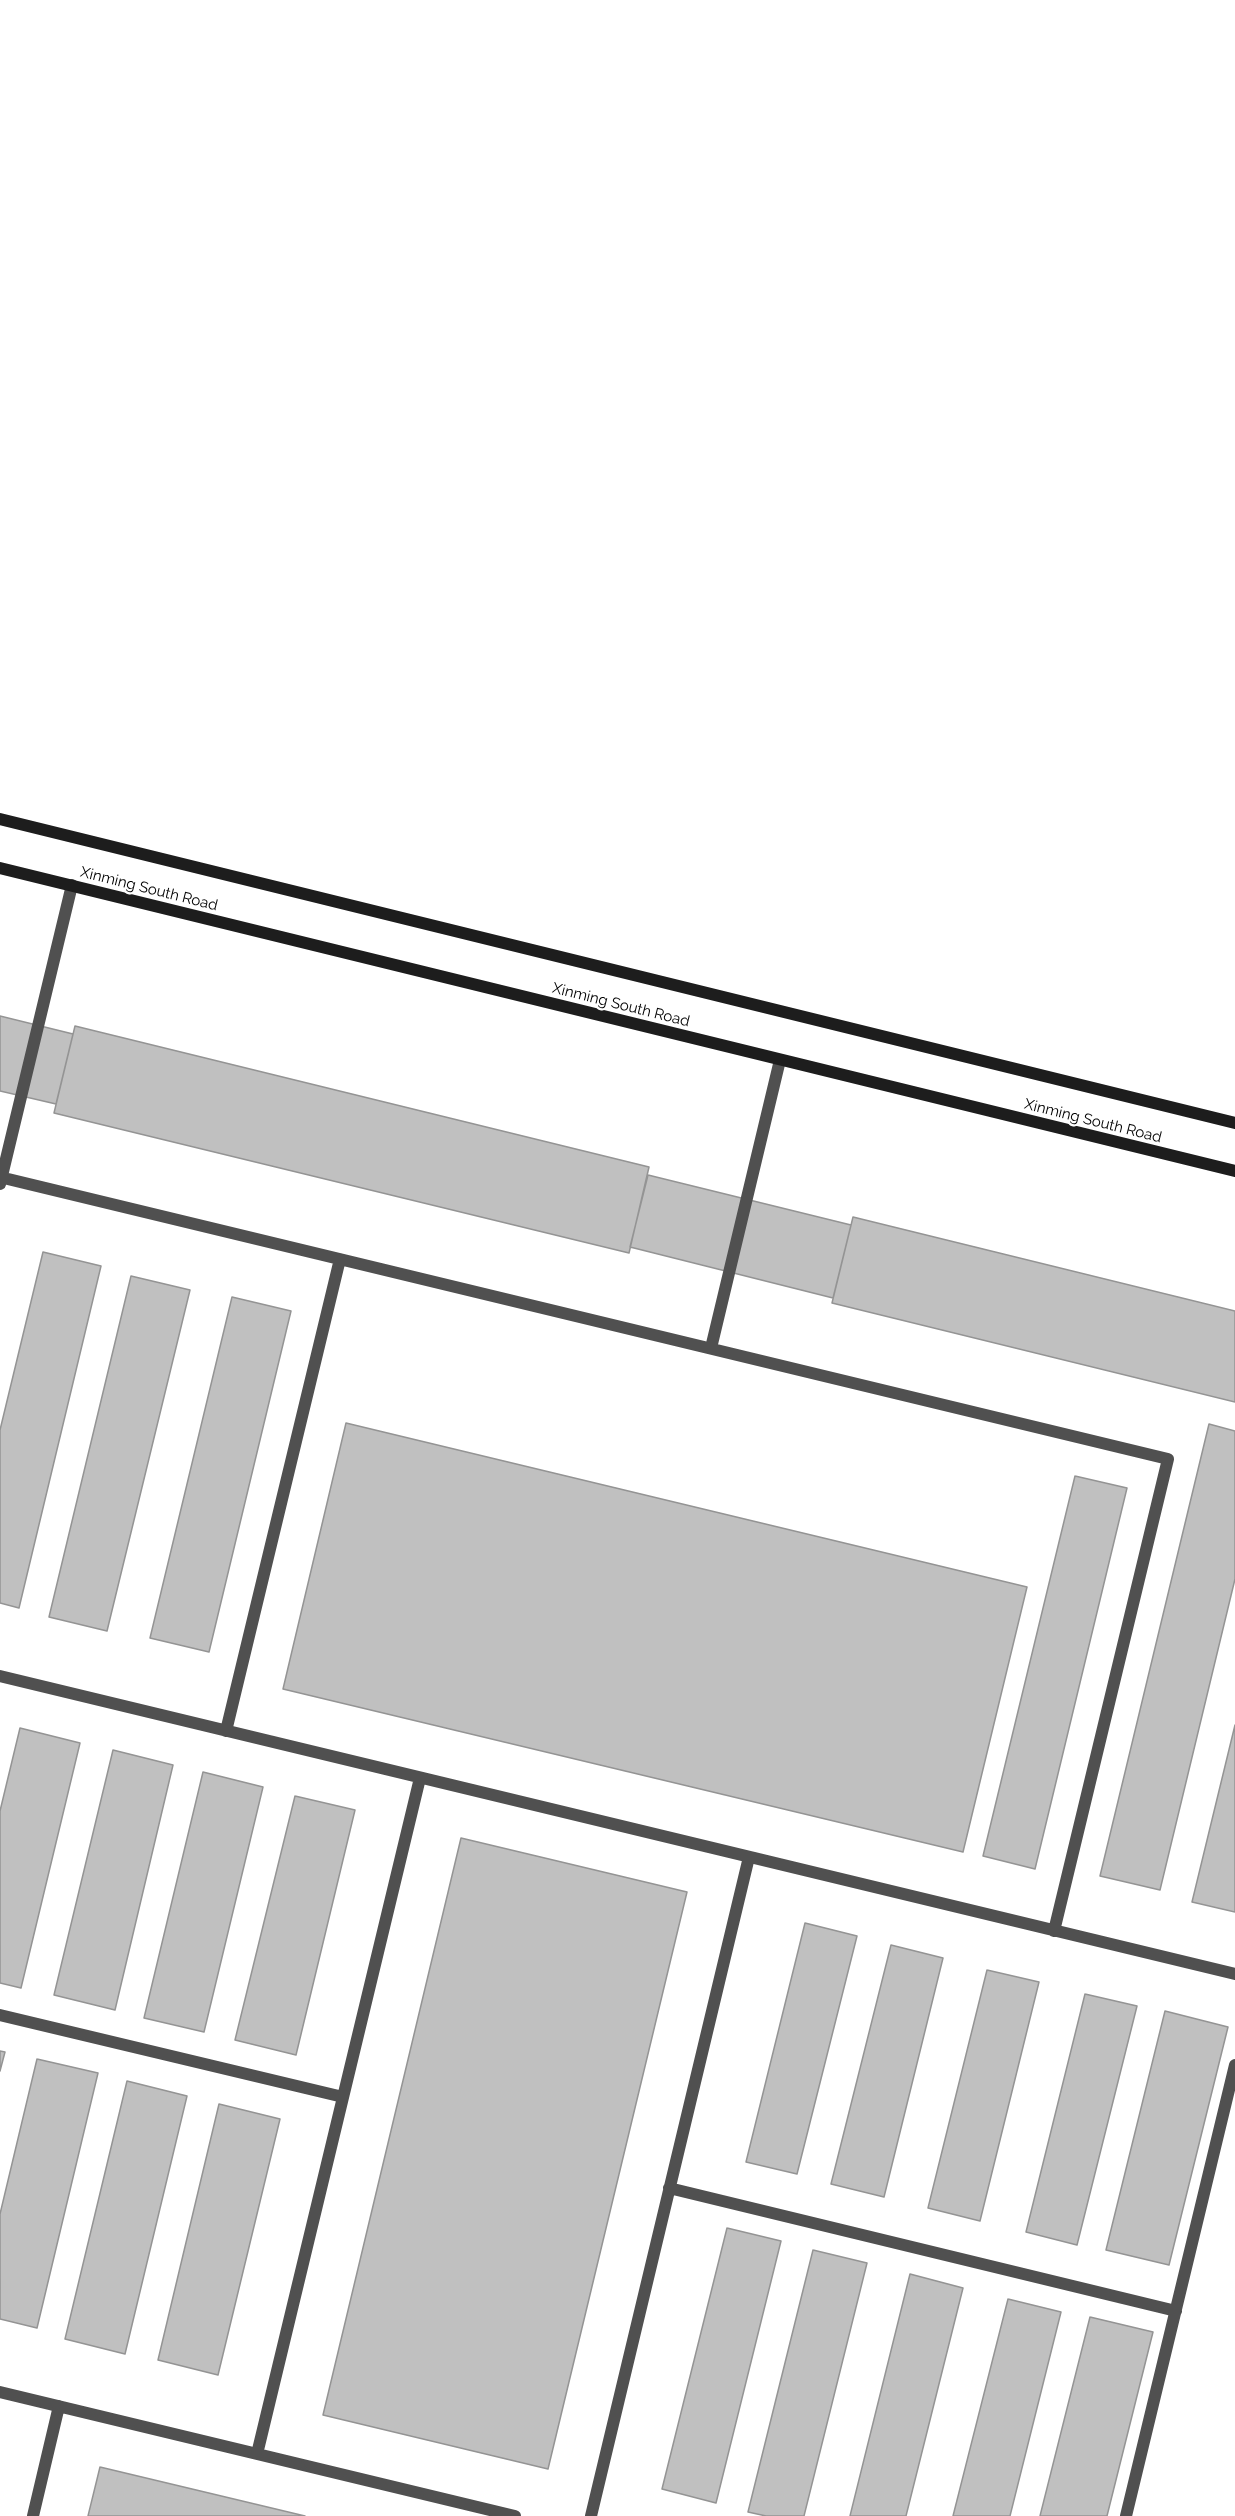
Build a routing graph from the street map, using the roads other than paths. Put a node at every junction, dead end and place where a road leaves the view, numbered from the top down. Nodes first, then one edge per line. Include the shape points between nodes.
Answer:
1 (0, 819) edge
2 (0, 868) edge
3 (72, 885) junction
4 (780, 1060) junction
5 (1235, 1123) edge
6 (1235, 1171) edge
7 (1, 1180) edge
8 (340, 1259) junction
9 (711, 1348) junction
10 (0, 1676) edge
11 (226, 1731) junction
12 (420, 1778) junction
13 (749, 1857) junction
14 (1054, 1931) junction
15 (1235, 1974) edge
16 (0, 2015) edge
17 (1235, 2065) edge
18 (343, 2097) junction
19 (669, 2188) junction
20 (1176, 2311) junction
21 (0, 2392) edge
22 (59, 2406) junction
23 (257, 2454) junction
24 (33, 2516) edge
25 (515, 2516) edge
26 (591, 2516) edge
27 (1126, 2516) edge

1 - 5 main road
2 - 3 main road, Xinming South Road
3 - 4 main road, Xinming South Road
3 - 7 lane
4 - 6 main road, Xinming South Road
4 - 9 lane
7 - 8 lane
8 - 9 lane
8 - 11 lane
9 - 14 lane via 1168,1459
10 - 11 lane
11 - 12 lane
12 - 13 lane
12 - 18 lane
13 - 14 lane
13 - 19 lane
14 - 15 lane
16 - 18 lane
17 - 20 lane
18 - 23 lane
19 - 20 lane
19 - 26 lane
20 - 27 lane
21 - 22 lane
22 - 23 lane
22 - 24 lane
23 - 25 lane

